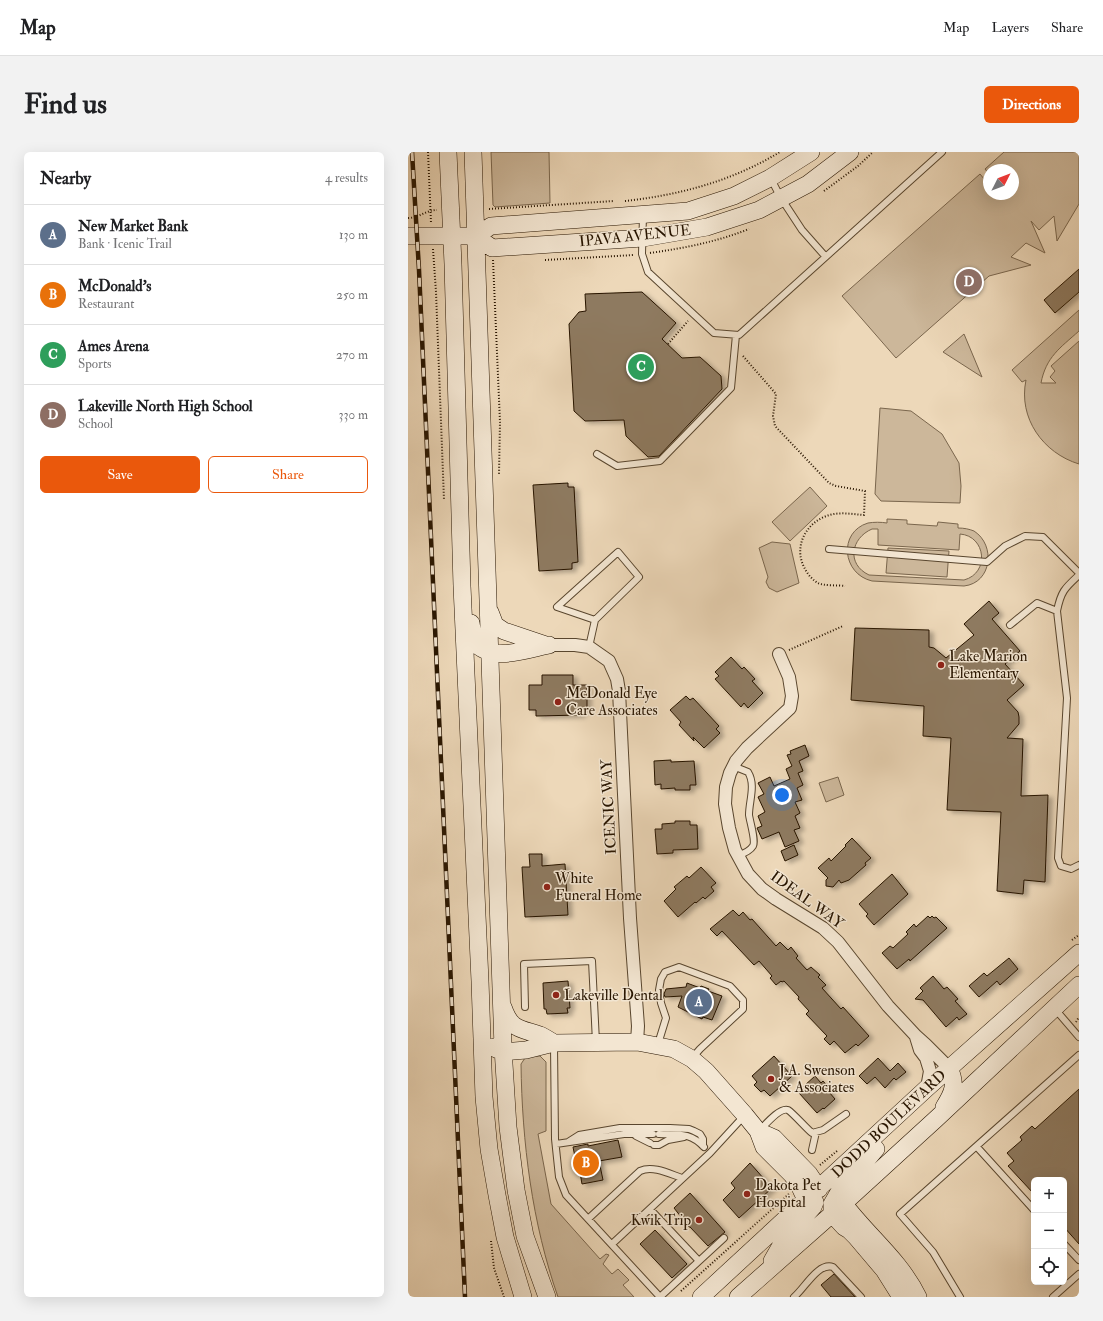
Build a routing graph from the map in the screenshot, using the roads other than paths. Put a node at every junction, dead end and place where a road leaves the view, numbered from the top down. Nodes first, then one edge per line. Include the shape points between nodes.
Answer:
1 (448, 152) edge
2 (474, 152) edge
3 (812, 152) edge
4 (850, 152) edge
5 (942, 152) edge
6 (770, 178) junction
7 (781, 198) junction
8 (642, 215) junction
9 (450, 235) junction
10 (408, 236) edge
11 (476, 236) junction
12 (643, 238) junction
13 (825, 256) junction
14 (736, 335) junction
15 (597, 454) dead end
16 (829, 550) dead end
17 (1079, 574) edge
18 (462, 586) junction
19 (488, 605) junction
20 (1057, 610) junction
21 (595, 620) junction
22 (1010, 625) dead end
23 (549, 645) junction
24 (589, 647) junction
25 (490, 652) junction
26 (779, 654) road end
27 (733, 766) junction
28 (737, 856) junction
29 (1079, 865) edge
30 (1079, 952) edge
31 (1079, 985) edge
32 (481, 996) junction
33 (502, 1003) junction
34 (525, 1006) dead end
35 (1054, 1008) junction
36 (916, 1036) junction
37 (1079, 1037) edge
38 (637, 1042) junction
39 (554, 1043) junction
40 (596, 1043) junction
41 (657, 1046) junction
42 (503, 1052) junction
43 (1079, 1056) edge
44 (692, 1059) junction
45 (949, 1068) junction
46 (927, 1088) junction
47 (846, 1114) dead end
48 (745, 1115) junction
49 (897, 1117) junction
50 (936, 1119) junction
51 (758, 1131) junction
52 (816, 1132) junction
53 (634, 1134) junction
54 (688, 1136) junction
55 (568, 1142) junction
56 (556, 1144) junction
57 (704, 1146) junction
58 (976, 1147) junction
59 (812, 1150) dead end
60 (710, 1153) junction
61 (682, 1178) junction
62 (812, 1195) junction
63 (1031, 1207) edge
64 (650, 1208) junction
65 (838, 1209) junction
66 (588, 1219) junction
67 (724, 1238) dead end
68 (612, 1244) junction
69 (1067, 1247) edge
70 (1079, 1260) edge
71 (699, 1261) junction
72 (1079, 1274) edge
73 (764, 1275) junction
74 (898, 1295) edge
75 (523, 1297) edge
76 (547, 1297) edge
77 (701, 1297) edge
78 (738, 1297) edge
79 (794, 1297) edge
80 (861, 1297) edge
81 (918, 1297) edge
82 (960, 1297) edge
83 (1053, 1297) edge

1 - 9 main road
2 - 11 main road
3 - 6 main road, IPAVA AVENUE
4 - 7 main road, IPAVA AVENUE via 808,184
5 - 13 lane
6 - 7 lane
6 - 8 main road, IPAVA AVENUE via 734,196 688,211
7 - 12 main road, IPAVA AVENUE via 759,210 707,227
7 - 13 lane via 802,230
8 - 11 main road, IPAVA AVENUE via 491,226
8 - 12 lane
9 - 10 main road
9 - 11 main road
9 - 18 main road via 453,264
11 - 12 main road, IPAVA AVENUE via 492,248
11 - 19 main road
12 - 14 lane via 642,254 648,272 714,333
13 - 14 lane
14 - 15 lane via 731,388 660,461 617,466
16 - 17 lane via 987,562 1004,546 1025,536 1043,537
17 - 20 lane via 1060,597
18 - 25 main road via 470,612 474,642 484,651
18 - 32 main road
19 - 23 main road via 495,625 504,631
19 - 25 main road
20 - 22 lane via 1037,603
20 - 29 lane via 1067,698 1058,858 1061,866 1071,869
21 - 21 lane via 639,577 618,552 557,607
21 - 24 lane
23 - 24 street
23 - 25 main road via 501,654
24 - 38 street, ICENIC WAY via 608,661 617,679 619,691
25 - 33 main road
26 - 27 street, IDEAL WAY via 789,677 792,696 790,708 747,748
27 - 28 street, IDEAL WAY via 726,787 725,804
27 - 28 lane via 748,772 753,783 749,815 753,847
28 - 36 street, IDEAL WAY via 748,874 762,889 823,928 838,942
30 - 45 main road, DODD BOULEVARD
31 - 35 main road, DODD BOULEVARD
32 - 42 main road via 487,1020 488,1040 496,1049
32 - 75 main road via 484,1097 489,1149 505,1237
33 - 39 main road via 507,1018 513,1025
33 - 42 main road
34 - 40 lane via 524,964 592,961
35 - 37 lane
35 - 50 main road, DODD BOULEVARD
36 - 45 street, IDEAL WAY
36 - 46 street, IDEAL WAY via 930,1071
38 - 40 main road
38 - 41 main road
39 - 40 main road
39 - 42 main road via 526,1050
39 - 56 lane
41 - 44 main road via 674,1049
41 - 44 lane via 666,1018 659,990 665,972 678,967 730,986 744,1000 743,1009
42 - 76 main road via 508,1127 516,1190 525,1236
43 - 58 lane
44 - 48 main road
45 - 46 main road, DODD BOULEVARD
45 - 50 main road via 954,1078 953,1087
46 - 49 main road, DODD BOULEVARD
47 - 52 lane via 824,1130
48 - 51 main road
48 - 60 lane
49 - 62 main road, DODD BOULEVARD
49 - 65 main road via 881,1143 839,1192 832,1204
50 - 65 main road, DODD BOULEVARD
51 - 52 lane via 779,1112 789,1110 803,1126 812,1133
51 - 62 main road via 774,1138 809,1174
52 - 59 lane
53 - 54 lane
53 - 54 lane via 659,1146 668,1140
53 - 55 lane
54 - 57 lane
55 - 56 lane
55 - 57 lane via 579,1135 620,1128 670,1128 700,1134
56 - 66 lane via 559,1177 566,1195
57 - 60 lane
58 - 63 lane
58 - 82 lane via 900,1214 933,1252
60 - 61 lane
61 - 64 lane
61 - 66 lane via 644,1169
62 - 73 main road via 818,1196 813,1207 784,1240
62 - 77 main road, DODD BOULEVARD
64 - 68 lane
64 - 71 lane
65 - 73 main road, DODD BOULEVARD
65 - 74 main road via 844,1227 884,1270
65 - 81 main road via 854,1217 878,1242 899,1266
66 - 68 lane
67 - 71 lane
68 - 71 lane via 660,1297
69 - 70 lane
72 - 83 lane
73 - 78 main road, DODD BOULEVARD
79 - 80 lane via 816,1273 829,1265 834,1267

